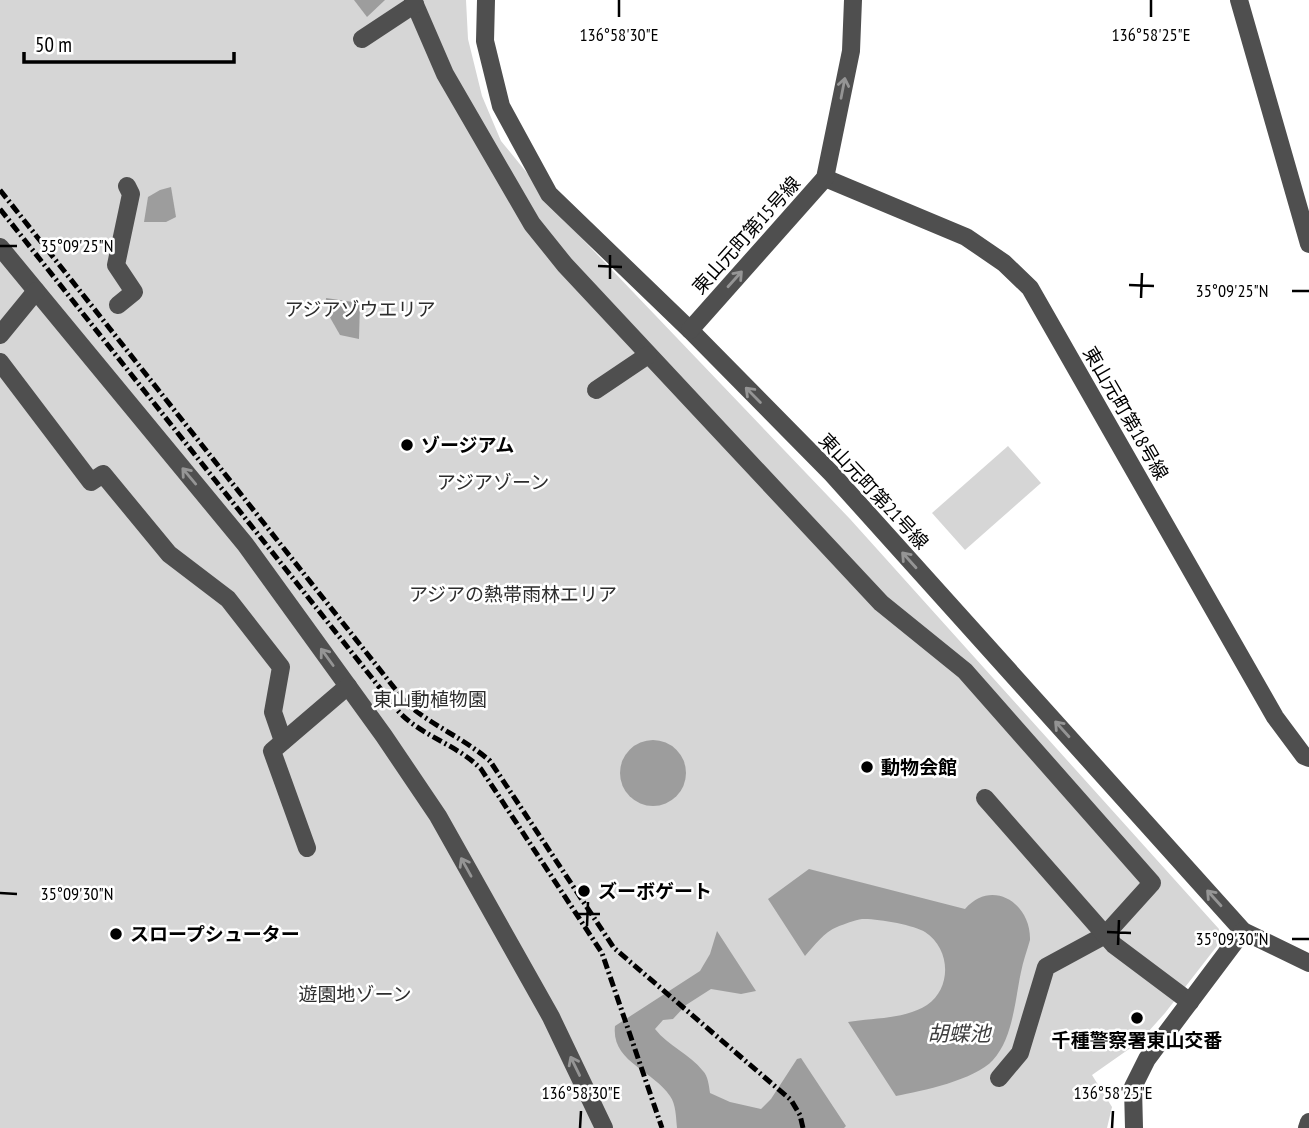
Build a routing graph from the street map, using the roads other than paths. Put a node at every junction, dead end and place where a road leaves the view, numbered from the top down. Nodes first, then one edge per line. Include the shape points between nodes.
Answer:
1 (486, 0) edge
2 (853, 0) edge
3 (1239, 0) edge
4 (414, 2) edge
5 (362, 39) dead end
6 (825, 178) junction
7 (127, 186) dead end
8 (1309, 244) edge
9 (0, 247) edge
10 (36, 291) junction
11 (118, 305) dead end
12 (690, 330) junction
13 (0, 335) edge
14 (648, 355) junction
15 (0, 362) edge
16 (596, 390) dead end
17 (348, 686) junction
18 (283, 741) junction
19 (1309, 758) edge
20 (985, 799) dead end
21 (307, 848) dead end
22 (1243, 931) junction
23 (1105, 935) junction
24 (1309, 963) edge
25 (1190, 1002) junction
26 (999, 1078) dead end
27 (1309, 1122) edge
28 (604, 1128) edge
29 (1133, 1128) edge
30 (1307, 1128) edge

1 - 12 street, 東山元町第21号線 via 485,41 501,106 549,194
6 -> 2 street, 東山元町第15号線 via 851,51
3 - 8 street
4 - 5 street
4 - 14 street via 445,74 532,224
12 -> 6 street, 東山元町第15号線
6 - 19 street, 東山元町第18号線 via 966,237 1030,288 1275,717
7 - 11 street via 131,194 116,265 134,292
9 - 10 street
10 - 13 street
17 -> 10 street via 245,544
22 -> 12 street, 東山元町第21号線 via 832,474
14 - 16 street
14 - 23 street via 881,603 965,671 1153,883
15 - 18 street via 92,482 103,474 169,554 228,599 281,667 273,712
17 - 18 street
28 -> 17 street via 551,1017 438,816
18 - 21 street via 272,751
20 - 23 street
22 - 24 street, 東山元町第21号線
22 - 25 street
23 - 25 street
23 - 26 street via 1046,967 1020,1054
25 - 29 street via 1147,1059 1133,1087
27 - 30 street

